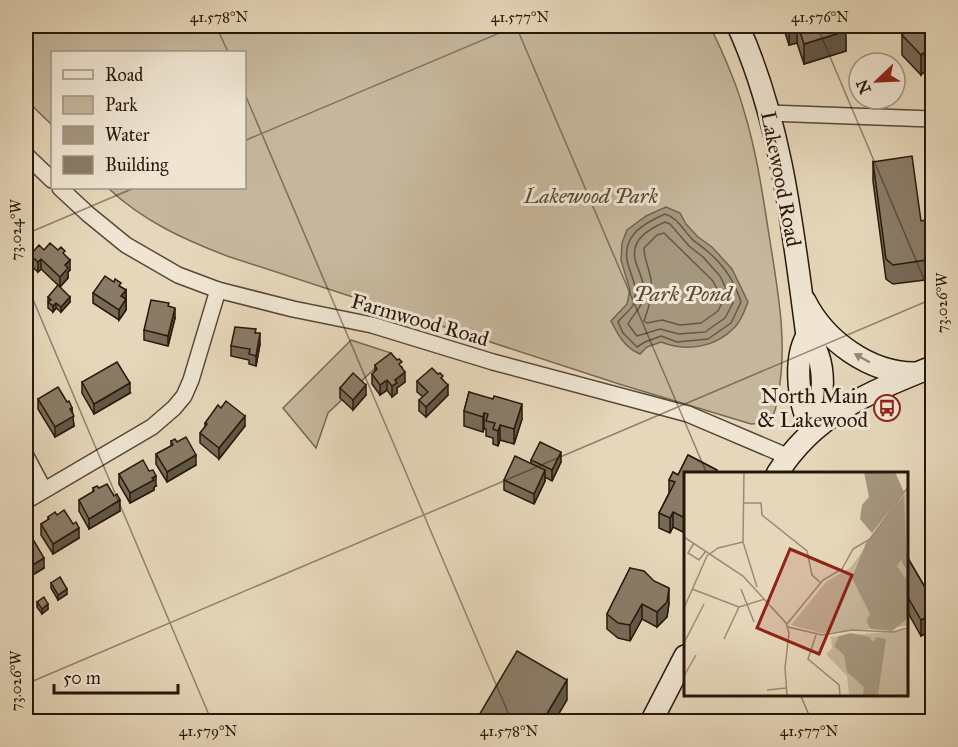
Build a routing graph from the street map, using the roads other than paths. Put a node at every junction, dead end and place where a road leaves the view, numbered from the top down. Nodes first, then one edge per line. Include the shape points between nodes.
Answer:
1 (738, 26) edge
2 (769, 113) junction
3 (933, 119) edge
4 (26, 156) edge
5 (51, 179) edge
6 (61, 189) edge
7 (801, 289) junction
8 (218, 290) junction
9 (925, 370) edge
10 (813, 430) junction
11 (26, 456) edge
12 (783, 465) edge
13 (44, 490) junction
14 (26, 501) edge
15 (684, 658) edge
16 (651, 722) edge

1 - 2 main road, Lakewood Road
2 - 3 street
2 - 7 main road, Lakewood Road via 783,169
4 - 5 street
6 - 8 street, Farmwood Road via 126,245 178,275
9 -> 7 main road via 887,370 847,349 815,318
7 - 10 main road, Lakewood Road via 807,336 817,351 822,382 822,407
8 - 12 street, Farmwood Road via 372,326 688,414
8 - 13 street via 191,380 174,408 152,427
9 - 10 main road via 859,398
10 - 12 main road
11 - 13 street
13 - 14 street
15 - 16 main road

